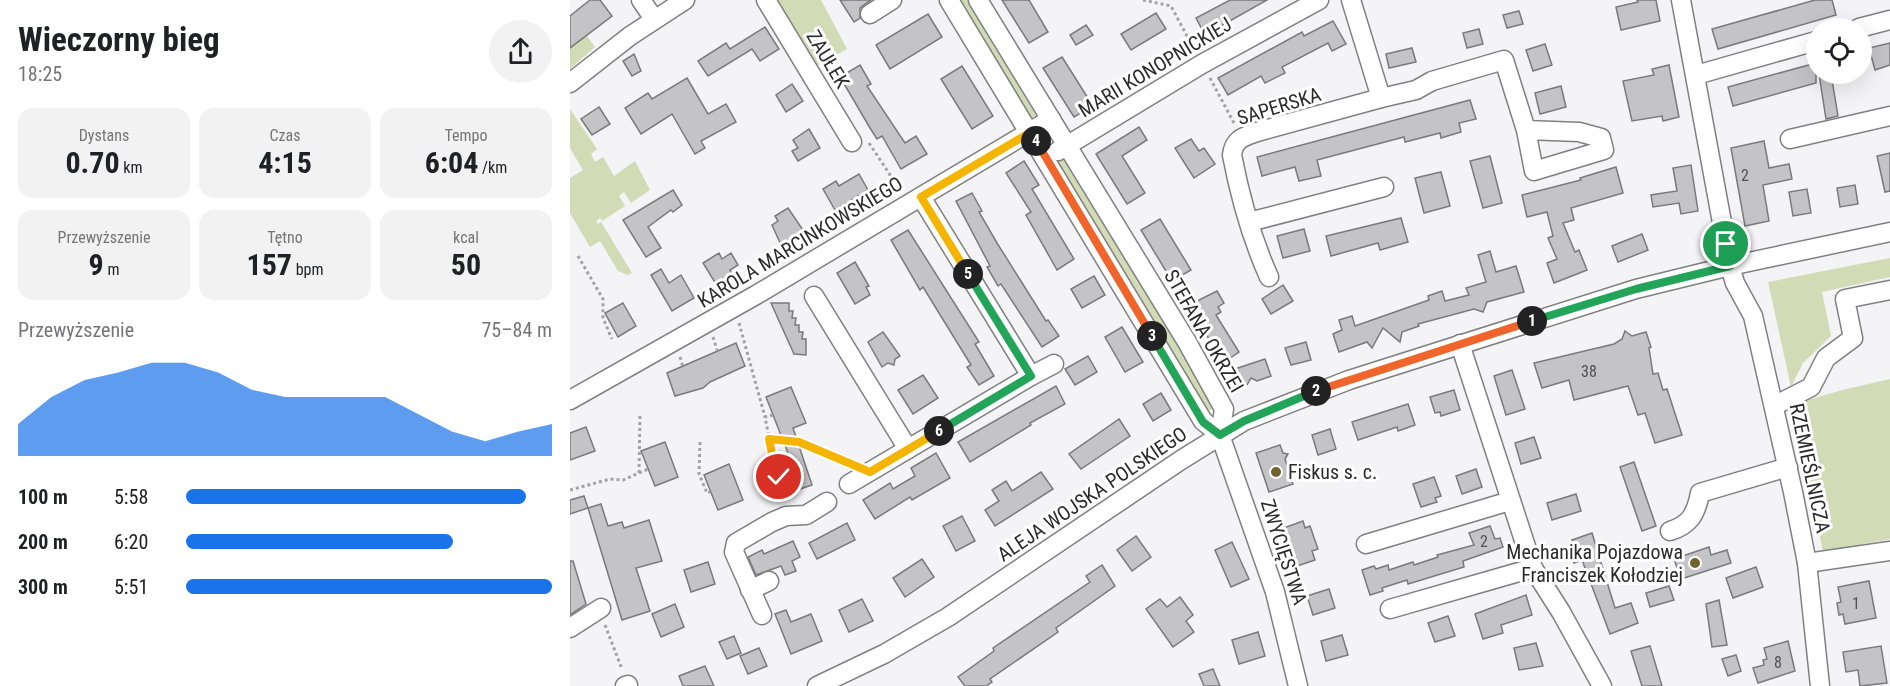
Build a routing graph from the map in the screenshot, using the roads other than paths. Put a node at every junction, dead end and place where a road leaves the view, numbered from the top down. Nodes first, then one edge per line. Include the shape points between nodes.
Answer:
1 (641, 0) edge
2 (685, 0) edge
3 (766, 0) edge
4 (892, 0) edge
5 (949, 0) edge
6 (978, 0) edge
7 (1320, 0) edge
8 (1351, 0) edge
9 (1681, 0) edge
10 (1300, 5) edge
11 (870, 14) dead end
12 (654, 19) junction
13 (1890, 20) edge
14 (1872, 25) edge
15 (1806, 43) edge
16 (1696, 75) junction
17 (570, 83) edge
18 (1381, 98) junction
19 (1890, 116) edge
20 (1051, 119) junction
21 (1526, 130) dead end
22 (1031, 132) junction
23 (1790, 139) dead end
24 (852, 142) road end
25 (1067, 145) junction
26 (1046, 158) junction
27 (1384, 187) dead end
28 (913, 197) junction
29 (1249, 222) junction
30 (1890, 232) edge
31 (1730, 266) junction
32 (1269, 277) dead end
33 (1890, 290) edge
34 (814, 296) dead end
35 (1460, 344) junction
36 (1054, 364) dead end
37 (1031, 376) junction
38 (570, 399) edge
39 (1774, 406) junction
40 (1220, 435) junction
41 (908, 449) junction
42 (1788, 467) junction
43 (849, 484) dead end
44 (1510, 501) junction
45 (827, 502) dead end
46 (1670, 531) dead end
47 (1366, 544) dead end
48 (1890, 551) edge
49 (1807, 563) junction
50 (1533, 568) junction
51 (769, 581) dead end
52 (750, 590) junction
53 (600, 609) road end
54 (1390, 609) dead end
55 (762, 615) dead end
56 (570, 628) edge
57 (817, 686) edge
58 (1298, 686) edge
59 (1602, 686) edge
60 (1820, 686) edge

1 - 12 street
2 - 12 street
3 - 24 street, ZAUŁEK
4 - 11 street
5 - 22 street
6 - 20 street, STEFANA OKRZEI
7 - 10 street, MARII KONOPNICKIEJ
8 - 18 street
9 - 16 street, RZEMIEŚLNICZA
10 - 25 street, MARII KONOPNICKIEJ
12 - 17 street
13 - 14 street
15 - 16 street
16 - 31 street, RZEMIEŚLNICZA
18 - 21 street, SAPERSKA via 1504,60
18 - 29 street, SAPERSKA via 1241,138 1233,145 1232,155
19 - 23 street
20 - 22 street, KAROLA MARCINKOWSKIEGO
20 - 25 street, STEFANA OKRZEI
22 - 26 street
22 - 28 street, KAROLA MARCINKOWSKIEGO
25 - 26 street, MARII KONOPNICKIEJ
25 - 40 street, STEFANA OKRZEI via 1224,409
26 - 40 street via 1203,422
27 - 29 street
28 - 37 street
28 - 38 street, KAROLA MARCINKOWSKIEGO via 744,302
29 - 32 street, SAPERSKA
30 - 31 street, ALEJA WOJSKA POLSKIEGO
31 - 35 street, ALEJA WOJSKA POLSKIEGO via 1636,289
31 - 39 street, RZEMIEŚLNICZA via 1753,316
33 - 39 street via 1845,299 1853,338 1826,358 1811,387
34 - 41 street
35 - 40 street, ALEJA WOJSKA POLSKIEGO via 1319,390
35 - 44 street
36 - 37 street
37 - 41 street
39 - 42 street, RZEMIEŚLNICZA
40 - 57 street, ALEJA WOJSKA POLSKIEGO via 948,617
40 - 58 street, ZWYCIĘSTWA via 1275,592
41 - 43 street
42 - 46 street via 1700,494 1689,522
42 - 49 street, RZEMIEŚLNICZA
44 - 47 street
44 - 50 street
45 - 52 street via 806,514 772,522 736,543 734,552
48 - 49 street
49 - 60 street, RZEMIEŚLNICZA
50 - 54 street
50 - 59 street
51 - 52 street
52 - 55 street
53 - 56 street

